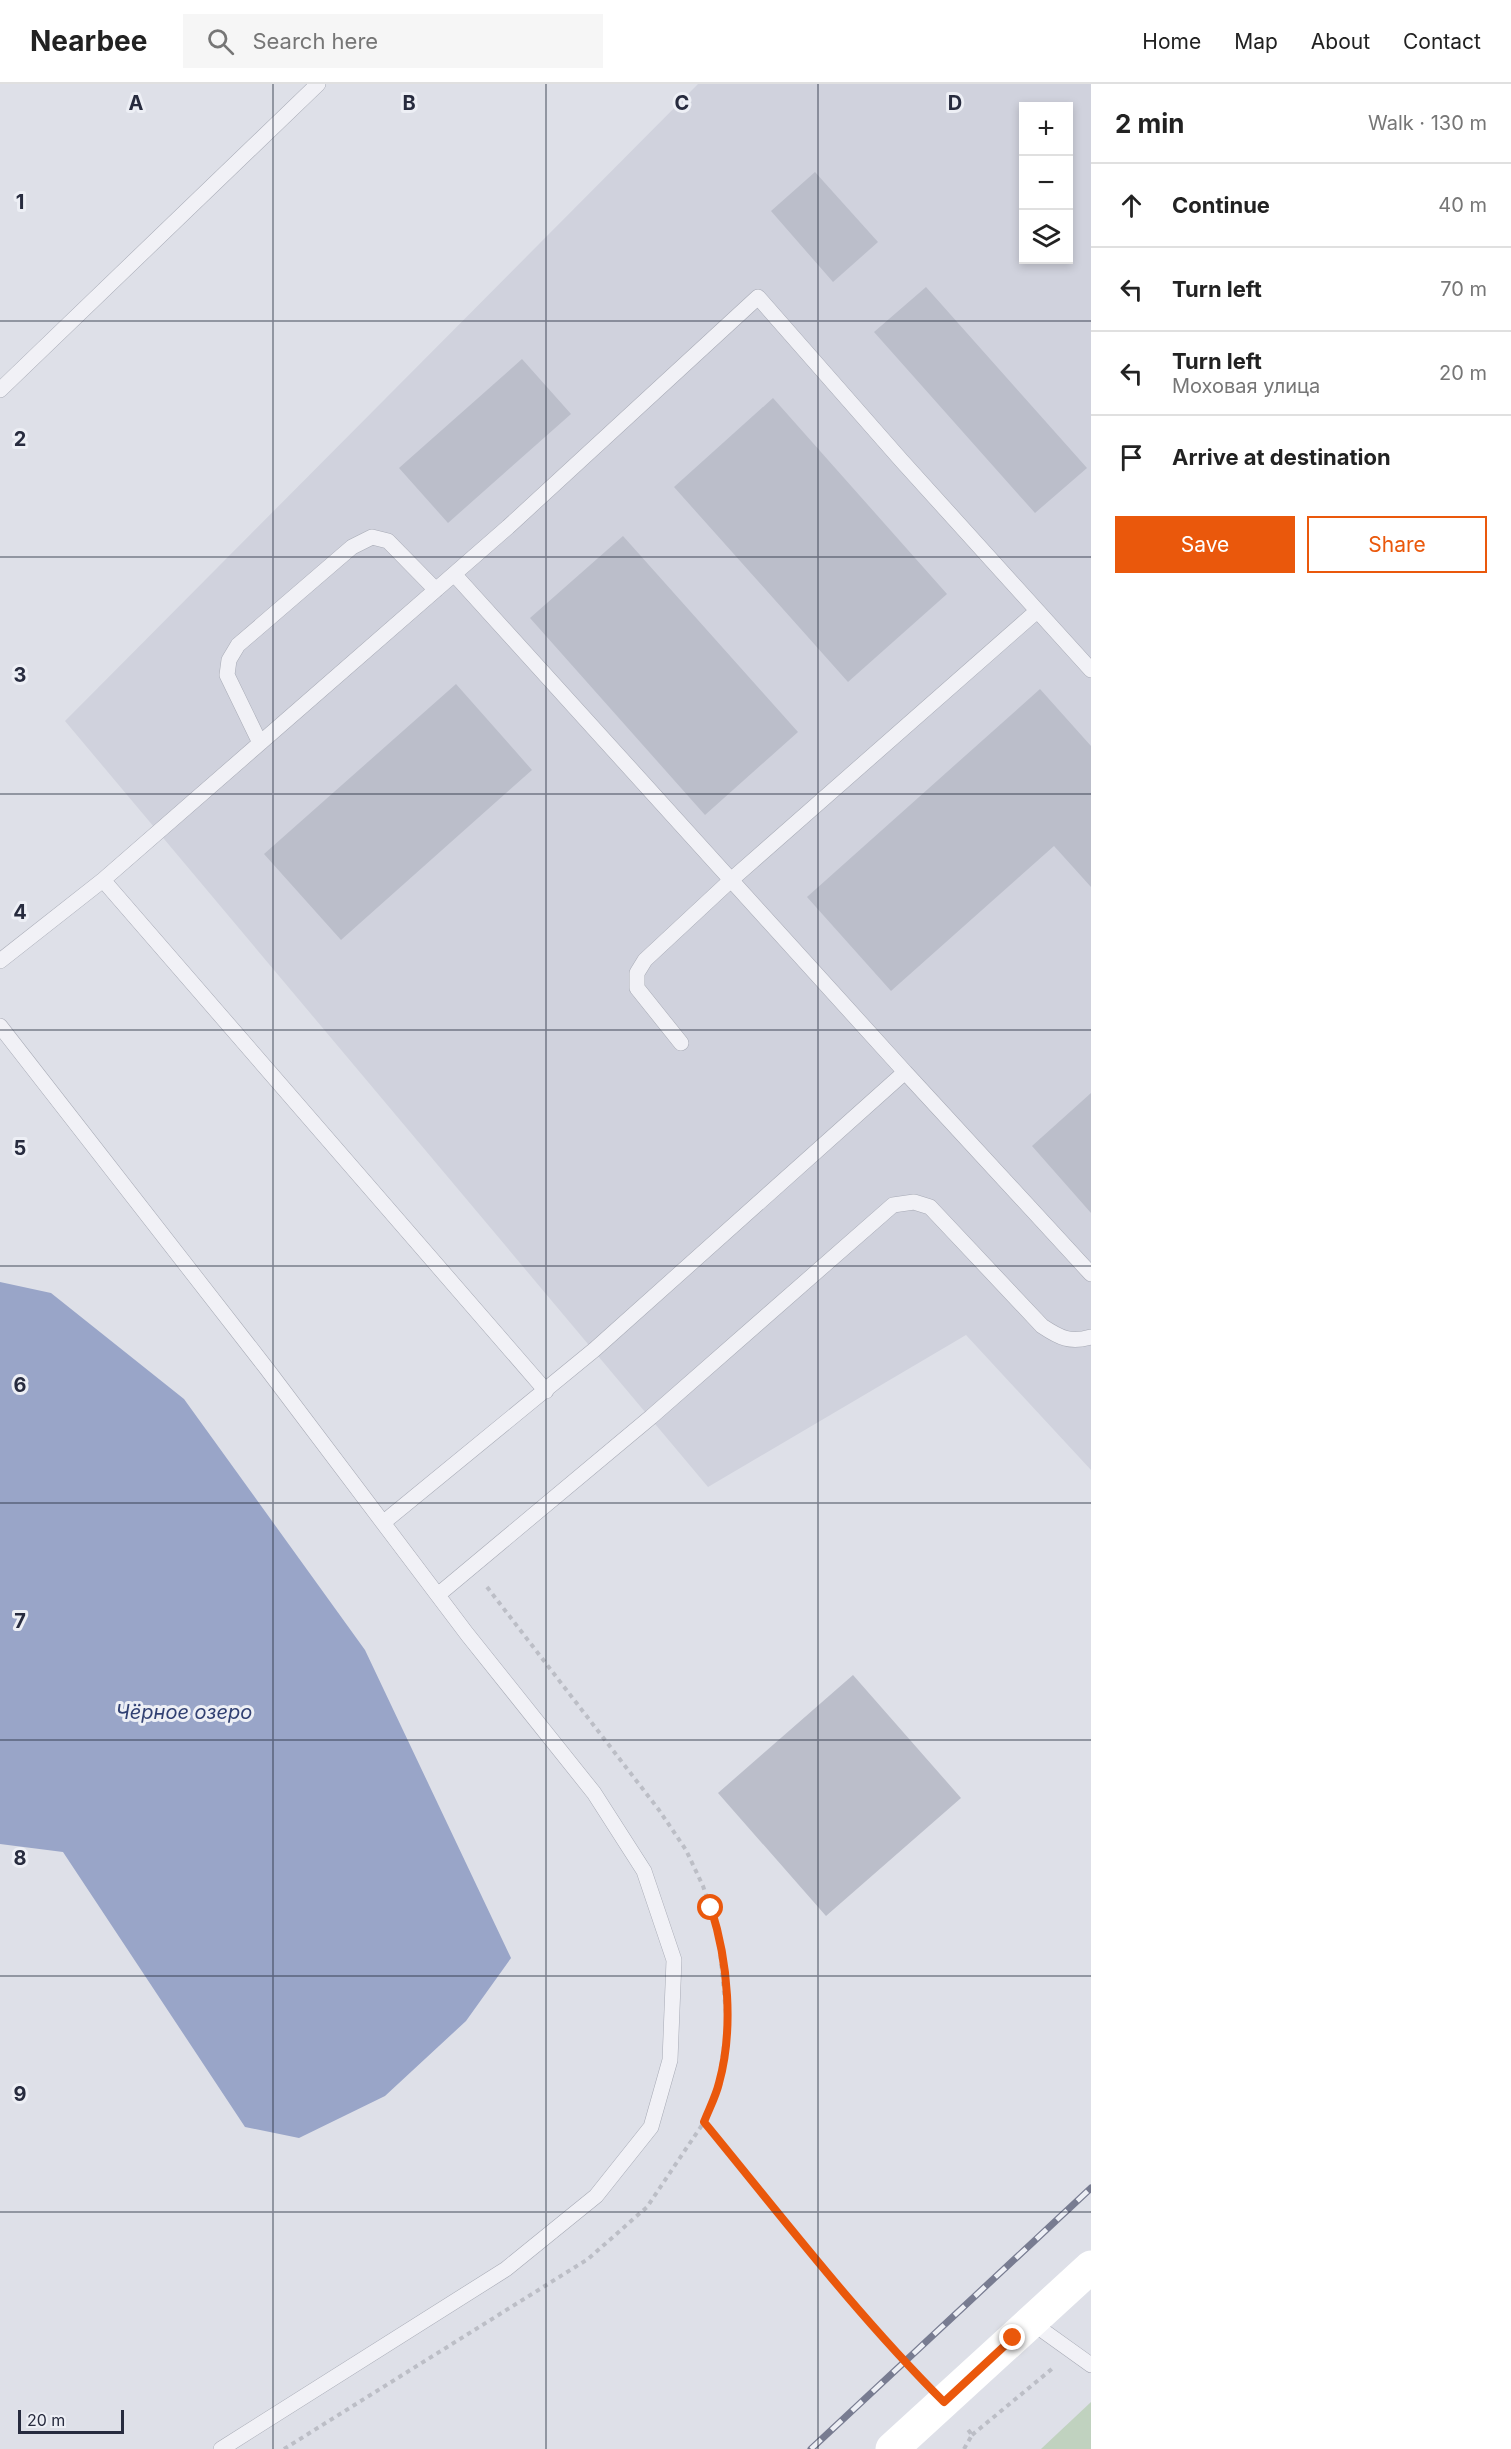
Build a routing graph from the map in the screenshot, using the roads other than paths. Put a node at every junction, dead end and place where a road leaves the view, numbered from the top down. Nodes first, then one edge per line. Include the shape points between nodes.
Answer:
1 (318, 84) edge
2 (0, 390) edge
3 (454, 574) junction
4 (436, 590) junction
5 (1037, 611) junction
6 (1091, 670) edge
7 (260, 743) junction
8 (103, 880) junction
9 (731, 880) junction
10 (0, 961) edge
11 (0, 1026) edge
12 (681, 1043) dead end
13 (905, 1072) junction
14 (1091, 1274) edge
15 (1091, 1337) edge
16 (546, 1391) junction
17 (384, 1522) junction
18 (439, 1594) junction
19 (1091, 2267) edge
20 (1031, 2322) junction
21 (1091, 2365) edge
22 (221, 2449) edge
23 (892, 2449) edge

1 - 2 lane
3 - 4 lane
3 - 5 lane via 758,297
3 - 9 lane
4 - 7 lane
4 - 7 lane via 388,541 372,537 352,547 238,645 229,660 227,675
5 - 6 lane
5 - 9 lane
7 - 8 lane
8 - 10 lane
8 - 16 lane
9 - 12 lane via 645,960 637,973 637,988
9 - 13 lane
11 - 17 lane
13 - 14 lane
13 - 16 lane
15 - 18 lane via 1062,1339 1042,1326 930,1207 914,1202 893,1205 651,1417
16 - 17 lane
17 - 18 lane
18 - 22 lane via 594,1793 644,1871 674,1960 670,2060 651,2127 596,2196 506,2269
19 - 20 main road
20 - 21 lane
20 - 23 main road

